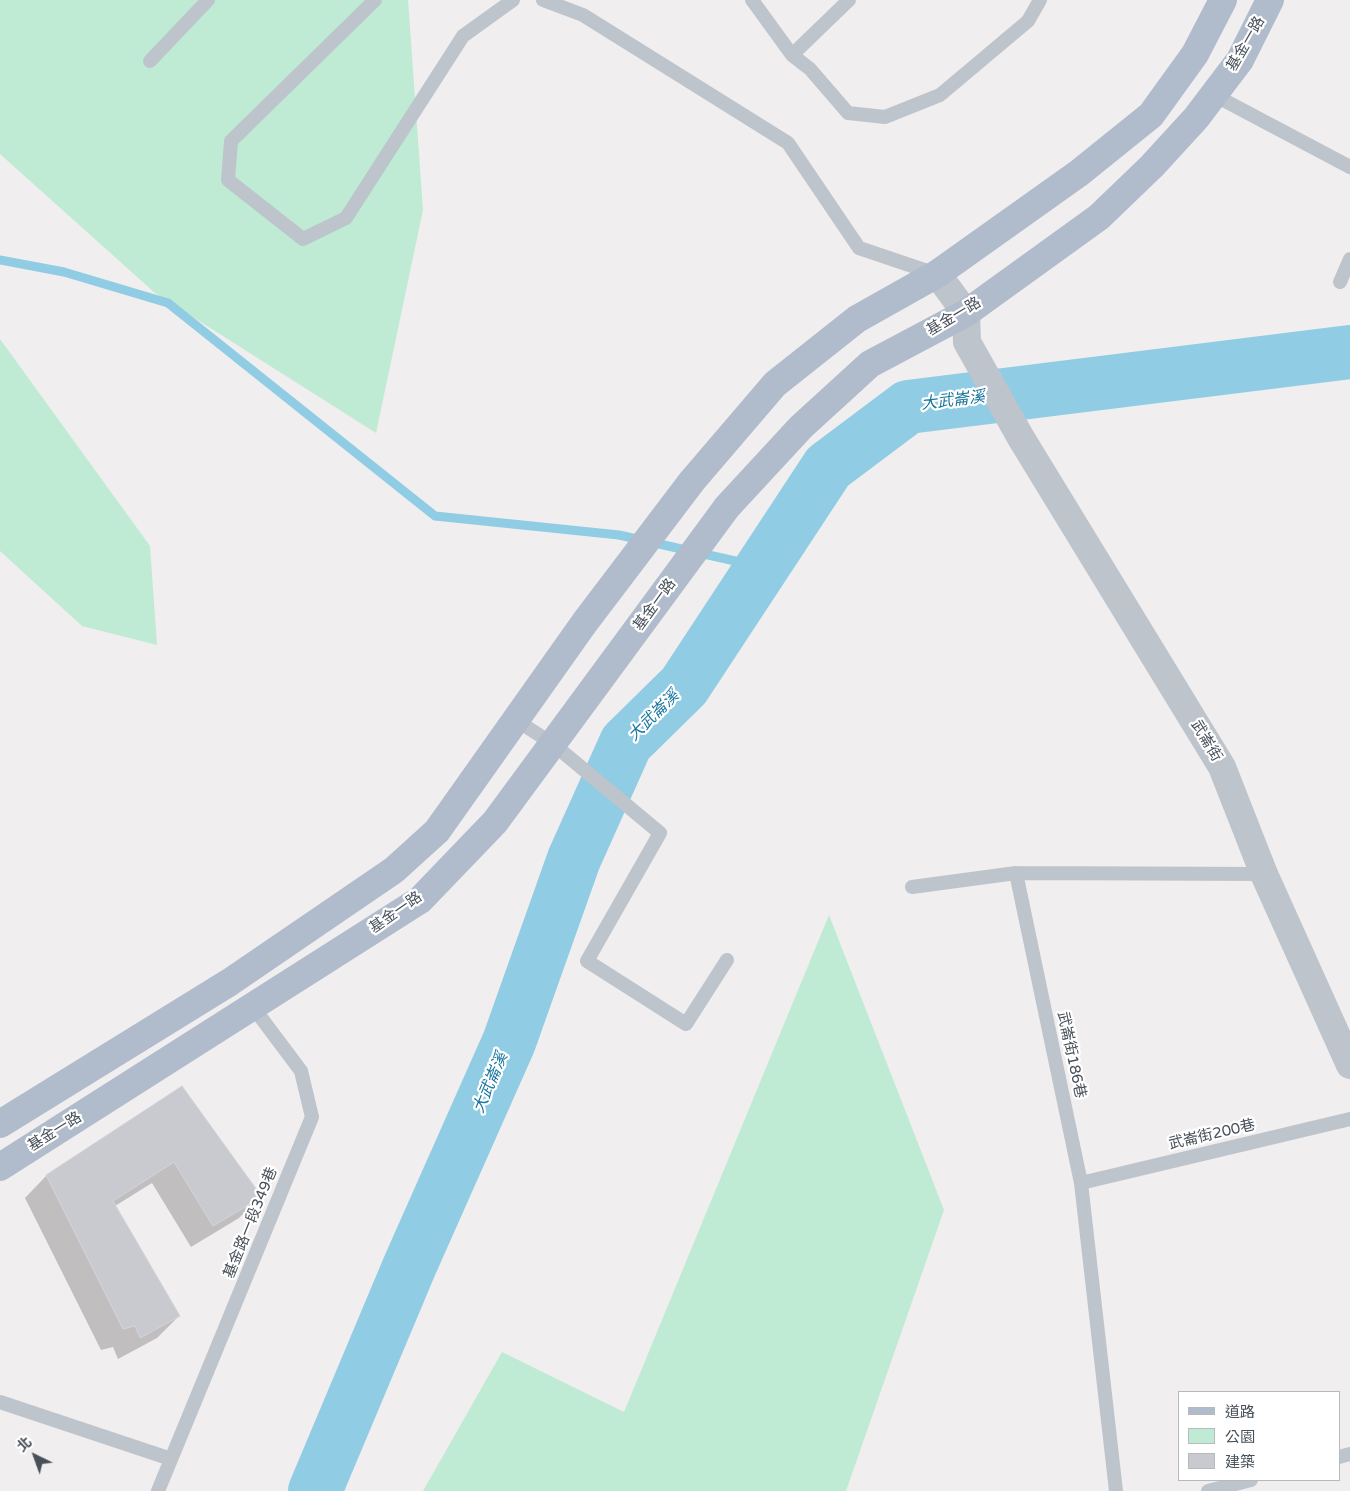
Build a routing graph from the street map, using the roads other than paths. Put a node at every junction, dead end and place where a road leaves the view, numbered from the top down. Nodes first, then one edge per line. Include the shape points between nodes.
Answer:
1 (208, 0) edge
2 (375, 0) edge
3 (513, 0) edge
4 (543, 0) edge
5 (752, 0) edge
6 (849, 0) edge
7 (1040, 0) edge
8 (1223, 0) edge
9 (1270, 0) edge
10 (792, 55) junction
11 (150, 61) dead end
12 (1214, 96) junction
13 (1350, 167) edge
14 (1350, 259) edge
15 (937, 274) junction
16 (1340, 282) dead end
17 (966, 313) junction
18 (516, 720) junction
19 (553, 744) junction
20 (1016, 873) junction
21 (1264, 874) junction
22 (912, 887) dead end
23 (727, 960) dead end
24 (254, 1007) junction
25 (1350, 1065) edge
26 (1350, 1120) edge
27 (0, 1124) edge
28 (0, 1167) edge
29 (1082, 1183) junction
30 (0, 1402) edge
31 (171, 1459) junction
32 (1247, 1481) edge
33 (158, 1491) edge
34 (1116, 1491) edge
35 (1208, 1491) edge

1 - 11 lane
2 - 3 lane via 231,141 228,180 302,239 346,218 463,36
4 - 15 lane via 583,15 788,143 859,248
5 - 10 lane
6 - 10 lane
7 - 10 lane via 1028,21 940,95 885,117 848,113 810,69
8 - 15 main road via 1195,54 1151,115 1079,173
9 - 12 main road, 基金一路 via 1240,60
12 - 13 lane
12 - 17 main road, 基金一路 via 1152,166 1099,217
14 - 16 lane
15 - 17 street
15 - 18 main road via 857,319 775,384 692,481 585,622
17 - 19 main road, 基金一路 via 870,364 800,427 727,507
17 - 21 street, 武崙街 via 968,342 1021,438 1222,767
18 - 19 lane
18 - 27 main road via 437,831 394,870 230,982
19 - 23 lane via 660,833 587,961 686,1024
19 - 24 main road, 基金一路 via 495,822 420,900
20 - 21 lane
20 - 22 lane
20 - 29 lane, 武崙街186巷
21 - 25 street, 武崙街
24 - 28 main road, 基金一路
24 - 31 lane, 基金路一段349巷 via 301,1071 312,1117
26 - 29 lane, 武崙街200巷
29 - 34 lane, 武崙街186巷
30 - 31 lane
31 - 33 lane, 基金路一段349巷
32 - 35 lane

